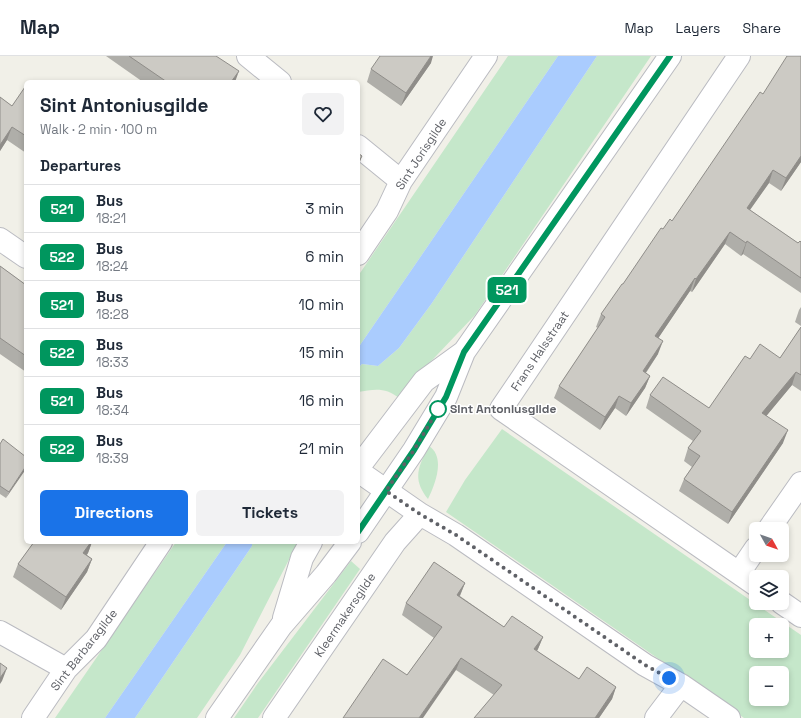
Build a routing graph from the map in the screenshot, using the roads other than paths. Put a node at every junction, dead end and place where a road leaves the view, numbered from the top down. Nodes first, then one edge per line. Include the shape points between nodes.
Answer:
1 (248, 56) edge
2 (486, 56) edge
3 (670, 56) edge
4 (739, 56) edge
5 (278, 80) edge
6 (360, 148) edge
7 (401, 181) junction
8 (0, 239) edge
9 (360, 251) edge
10 (24, 256) edge
11 (464, 352) junction
12 (360, 465) edge
13 (360, 473) edge
14 (801, 483) edge
15 (386, 491) junction
16 (420, 514) junction
17 (774, 522) edge
18 (360, 529) edge
19 (160, 544) edge
20 (310, 544) edge
21 (348, 544) edge
22 (752, 562) edge
23 (747, 579) edge
24 (789, 608) edge
25 (801, 616) edge
26 (281, 626) junction
27 (0, 632) edge
28 (66, 669) junction
29 (681, 685) junction
30 (33, 718) edge
31 (217, 718) edge
32 (274, 718) edge
33 (656, 718) edge
34 (728, 718) edge

1 - 5 street
2 - 7 street, Sint Jorisgilde
3 - 11 street
4 - 23 street, Frans Halsstraat via 501,409
6 - 7 street
7 - 9 street, Sint Jorisgilde via 387,211
8 - 10 street
11 - 12 street via 424,381
11 - 15 street via 446,397
13 - 15 street
14 - 17 street
15 - 16 street
15 - 18 street
16 - 29 street via 456,535 645,665
16 - 32 street, Kleermakersgilde via 395,542
19 - 28 street, Sint Barbaragilde via 96,638
20 - 26 street via 302,558
21 - 26 street
22 - 23 street
24 - 25 street
26 - 31 street
27 - 28 street
28 - 30 street, Sint Barbaragilde
29 - 33 street
29 - 34 street

